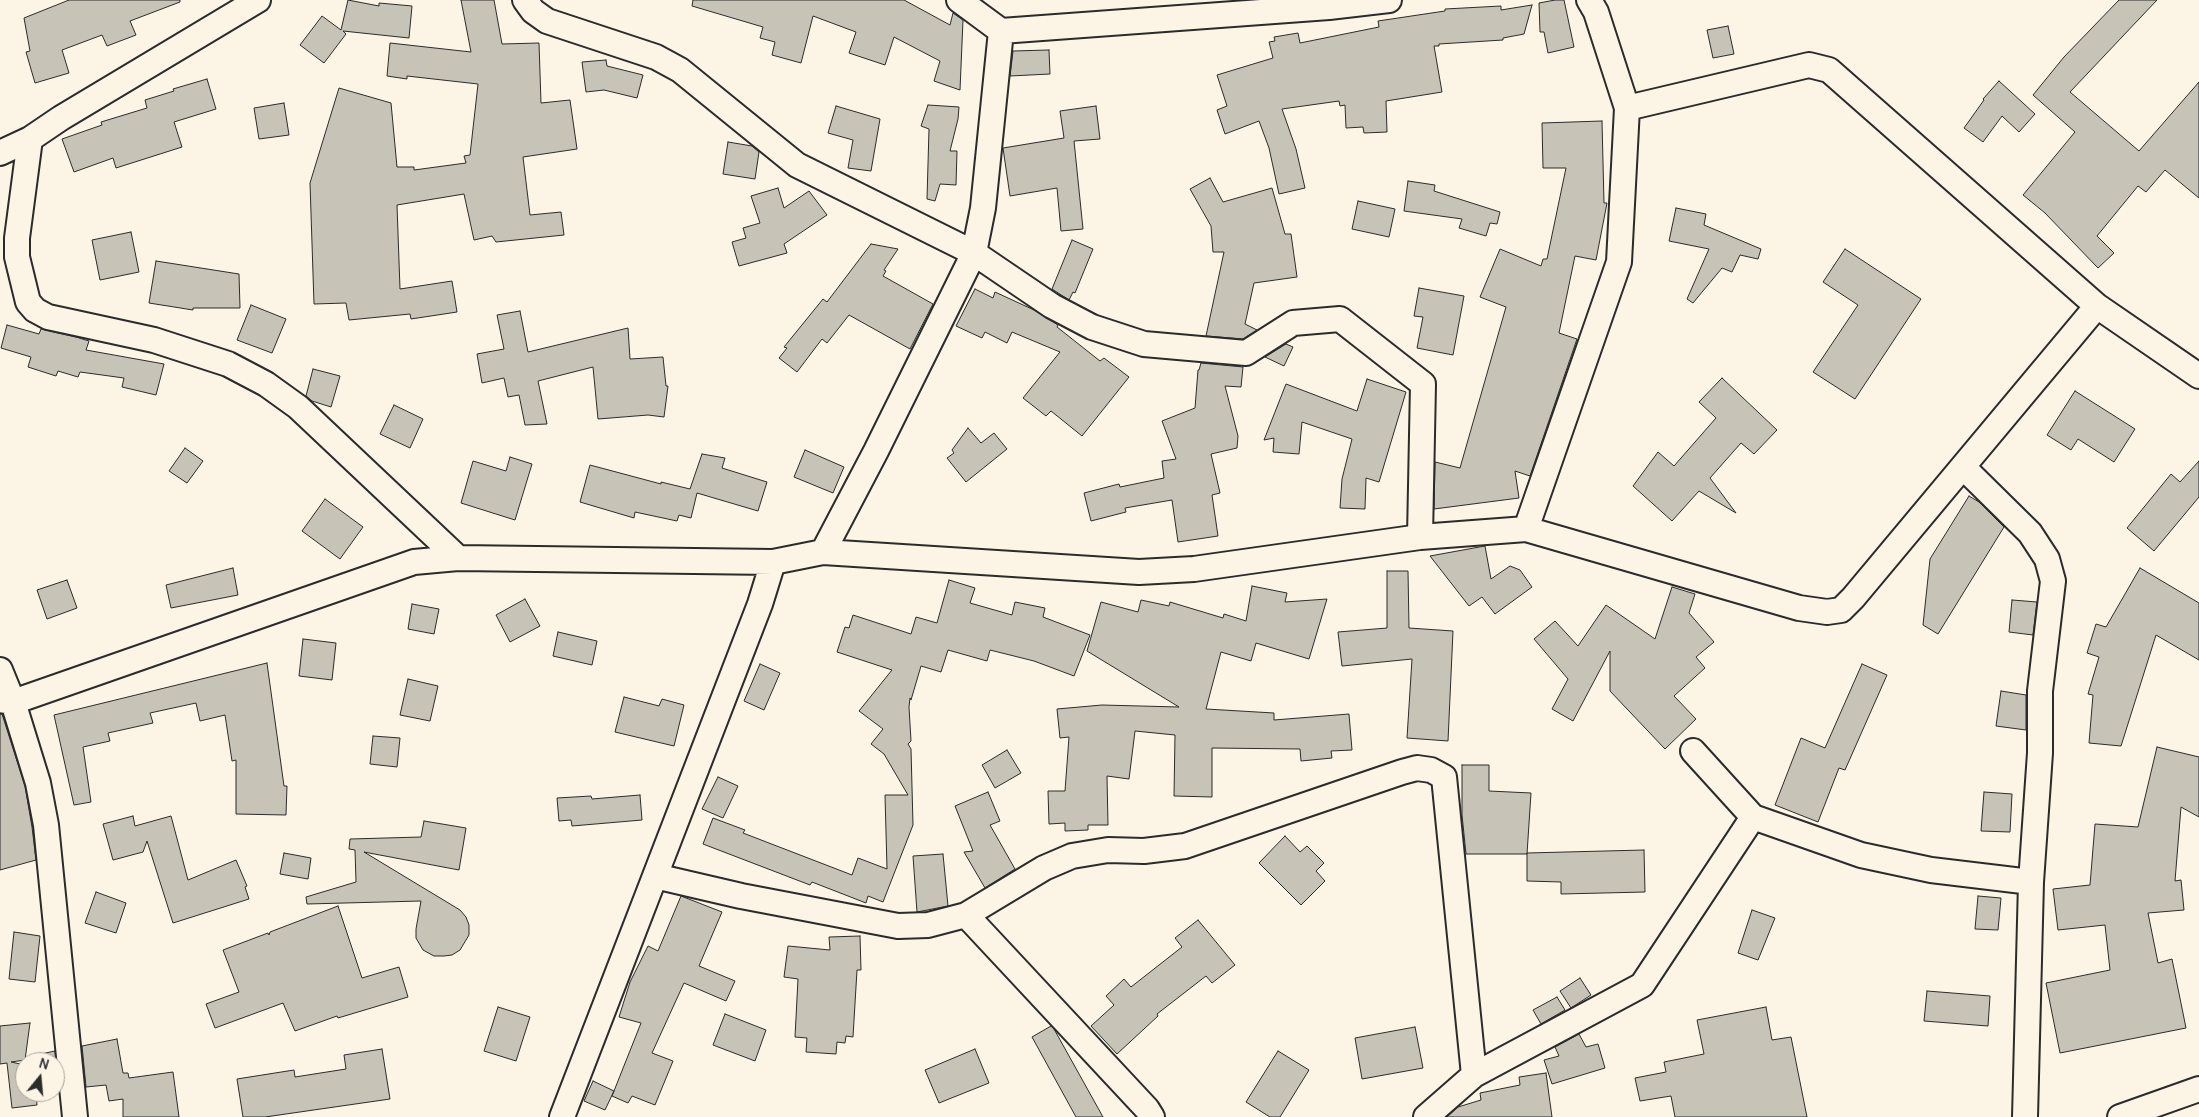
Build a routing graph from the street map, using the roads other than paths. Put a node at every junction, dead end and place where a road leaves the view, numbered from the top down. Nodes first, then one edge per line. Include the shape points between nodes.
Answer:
1 (258, 0) edge
2 (526, 0) edge
3 (959, 0) edge
4 (1389, 0) edge
5 (1589, 0) edge
6 (1001, 30) junction
7 (1627, 108) junction
8 (30, 139) junction
9 (0, 153) edge
10 (974, 253) junction
11 (2097, 306) junction
12 (2199, 376) edge
13 (1963, 467) junction
14 (1526, 530) junction
15 (1420, 537) junction
16 (823, 552) junction
17 (458, 558) junction
18 (773, 562) junction
19 (0, 670) edge
20 (7, 701) edge
21 (1693, 751) dead end
22 (1753, 817) junction
23 (655, 876) junction
24 (2031, 882) junction
25 (966, 915) junction
26 (1474, 1075) junction
27 (2199, 1089) edge
28 (75, 1117) edge
29 (562, 1117) edge
30 (1152, 1117) edge
31 (1426, 1117) edge
32 (2025, 1117) edge
33 (2120, 1117) edge

1 - 8 street
2 - 10 street via 533,11 547,20 656,58 680,70 797,165
3 - 6 street
4 - 6 street
5 - 7 street via 1596,12
6 - 10 street via 982,208
7 - 11 street via 1809,65 1830,70
7 - 14 street via 1619,262
8 - 9 street
8 - 17 street via 17,257 28,302 35,310 48,317 154,340 228,364 266,384 298,407
10 - 15 street via 1052,306 1092,327 1144,344 1246,353 1293,324 1340,319 1423,384
10 - 16 street
11 - 12 street
11 - 13 street
13 - 14 street via 1841,610 1827,612 1798,608
13 - 24 street via 2030,532 2047,559 2053,581 2040,690 2040,753
14 - 15 street
15 - 16 street via 1194,569 1139,572
16 - 18 street
17 - 18 street
17 - 20 street via 414,562
18 - 23 street via 760,604
19 - 20 street
20 - 28 street via 38,783 46,825
21 - 22 street
22 - 24 street via 1862,855 1931,870
22 - 26 street via 1642,985
23 - 25 street via 898,926 928,926
23 - 29 street
24 - 32 street
25 - 26 street via 1044,868 1072,856 1108,850 1144,851 1184,846 1402,772 1417,768 1431,770 1444,778
25 - 30 street
26 - 31 street
27 - 33 street

